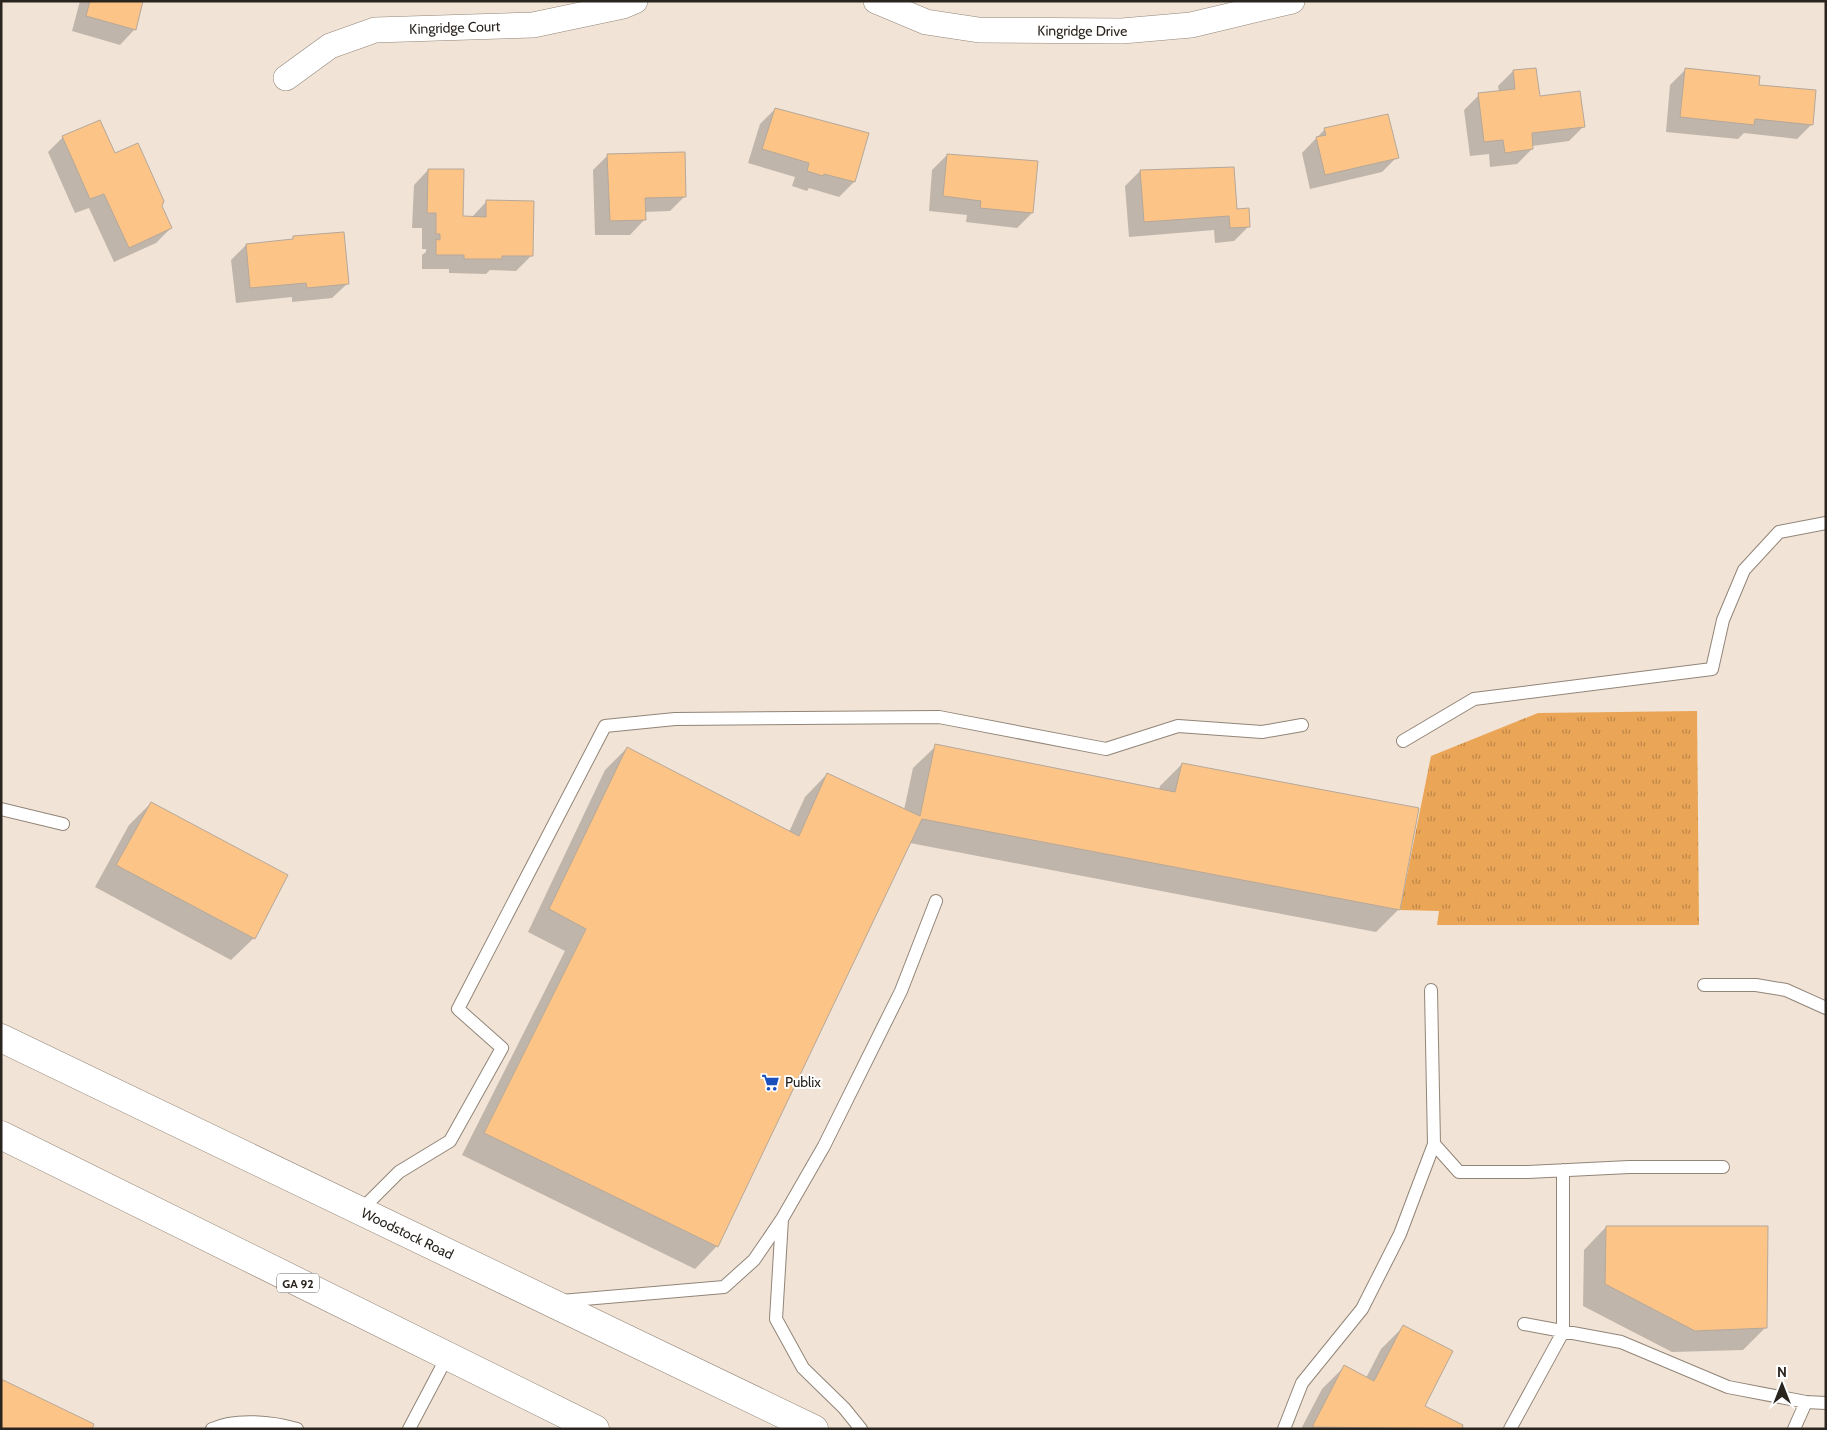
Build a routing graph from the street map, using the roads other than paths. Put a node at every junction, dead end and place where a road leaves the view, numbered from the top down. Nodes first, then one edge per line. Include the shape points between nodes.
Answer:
1 (635, 1) edge
2 (876, 1) edge
3 (1292, 1) edge
4 (286, 78) dead end
5 (1826, 523) edge
6 (1302, 725) dead end
7 (1403, 741) dead end
8 (1, 809) edge
9 (63, 824) dead end
10 (936, 901) dead end
11 (1704, 985) dead end
12 (1431, 990) dead end
13 (1826, 1008) edge
14 (1, 1038) edge
15 (1, 1135) edge
16 (1434, 1144) junction
17 (1723, 1167) dead end
18 (1563, 1170) junction
19 (360, 1211) junction
20 (782, 1219) junction
21 (551, 1302) junction
22 (1524, 1324) dead end
23 (1563, 1332) junction
24 (447, 1357) junction
25 (1806, 1402) junction
26 (1826, 1403) edge
27 (212, 1429) edge
28 (297, 1429) edge
29 (409, 1429) edge
30 (595, 1429) edge
31 (814, 1429) edge
32 (861, 1429) edge
33 (1284, 1429) edge
34 (1510, 1429) edge
35 (1794, 1429) edge

1 - 4 street, Kingridge Court via 534,25 375,30 330,46
2 - 3 street, Kingridge Drive via 926,22 980,30 1122,31 1191,26
5 - 7 lane via 1779,532 1744,570 1723,620 1712,670 1474,700
6 - 19 lane via 1262,732 1178,726 1106,749 939,717 675,719 605,726 458,1009 502,1048 450,1141 399,1172
8 - 9 lane
10 - 20 lane via 902,991 824,1146
11 - 13 lane via 1756,985 1786,990
12 - 16 lane
14 - 19 main road, Woodstock Road
15 - 24 main road, GA 92
16 - 18 lane via 1459,1172
16 - 33 lane via 1400,1234 1362,1309 1302,1383
17 - 18 lane
18 - 23 lane
19 - 21 main road, Woodstock Road
20 - 21 lane via 754,1260 724,1287
20 - 32 lane via 776,1319 803,1368
21 - 31 main road, Woodstock Road
22 - 23 lane
23 - 25 lane via 1620,1342 1728,1387
23 - 34 lane
24 - 29 lane
24 - 30 main road, GA 92
25 - 26 lane
25 - 35 lane
27 - 28 lane via 233,1423 278,1423

